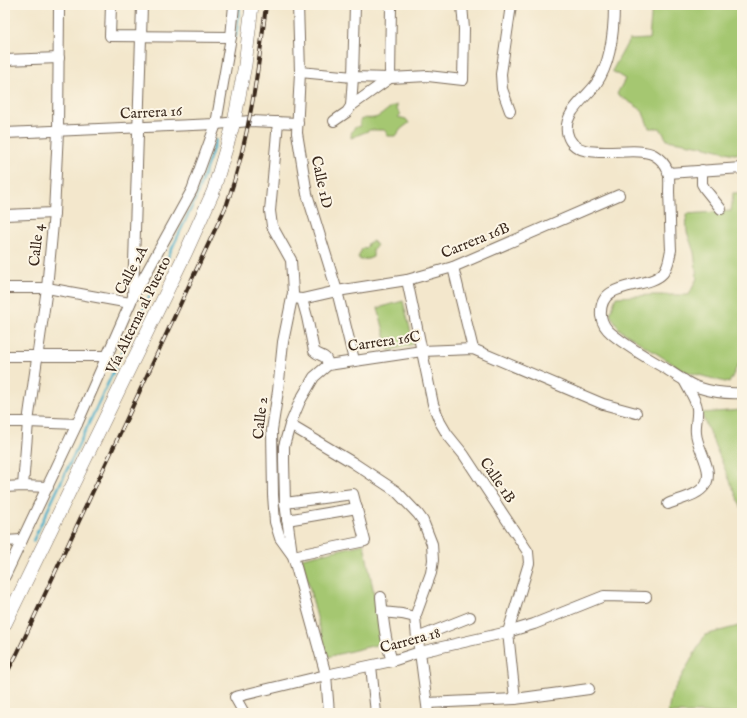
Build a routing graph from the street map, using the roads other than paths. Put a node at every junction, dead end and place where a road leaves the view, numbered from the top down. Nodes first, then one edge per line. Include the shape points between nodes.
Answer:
1 (59, 5) edge
2 (111, 5) edge
3 (142, 5) edge
4 (234, 5) edge
5 (252, 5) edge
6 (298, 5) edge
7 (355, 5) edge
8 (391, 5) edge
9 (462, 5) edge
10 (511, 5) edge
11 (614, 5) edge
12 (142, 36) junction
13 (231, 37) junction
14 (59, 58) junction
15 (5, 60) edge
16 (300, 72) junction
17 (353, 76) junction
18 (390, 78) junction
19 (351, 106) junction
20 (510, 111) dead end
21 (334, 121) dead end
22 (278, 122) junction
23 (298, 123) junction
24 (224, 124) junction
25 (139, 128) junction
26 (58, 131) junction
27 (5, 133) edge
28 (742, 168) edge
29 (702, 170) junction
30 (668, 173) junction
31 (619, 195) dead end
32 (721, 209) dead end
33 (54, 213) junction
34 (5, 215) edge
35 (453, 266) junction
36 (407, 280) junction
37 (5, 288) edge
38 (47, 288) junction
39 (337, 291) junction
40 (297, 299) junction
41 (132, 300) junction
42 (473, 349) junction
43 (422, 351) junction
44 (5, 356) edge
45 (37, 356) junction
46 (107, 356) junction
47 (354, 360) junction
48 (328, 365) junction
49 (684, 380) junction
50 (742, 393) edge
51 (636, 413) dead end
52 (5, 422) edge
53 (28, 422) junction
54 (77, 424) junction
55 (290, 426) junction
56 (23, 486) junction
57 (5, 487) edge
58 (48, 487) junction
59 (285, 503) junction
60 (668, 504) dead end
61 (357, 508) junction
62 (288, 520) junction
63 (22, 540) junction
64 (5, 541) edge
65 (293, 556) junction
66 (5, 576) edge
67 (381, 597) dead end
68 (646, 597) dead end
69 (382, 612) junction
70 (415, 617) junction
71 (470, 617) dead end
72 (5, 624) edge
73 (508, 632) junction
74 (417, 638) junction
75 (420, 652) junction
76 (392, 661) junction
77 (371, 666) junction
78 (326, 675) junction
79 (590, 689) dead end
80 (516, 699) junction
81 (428, 708) edge
82 (244, 713) edge
83 (329, 713) edge
84 (376, 713) edge

1 - 14 street, Calle 4
2 - 12 street via 110,36
3 - 12 street
4 - 13 street, Calle 2A
5 - 24 main road, Vía Alterna al Puerto via 245,64
6 - 16 street, Calle 1D
7 - 17 street
8 - 18 street
9 - 18 street via 463,80 428,76
10 - 20 street via 501,74 502,89
11 - 30 street via 608,63 597,84 574,109 568,120 568,138 576,146 589,152 644,152 653,155 662,161
12 - 13 street
12 - 25 street
13 - 24 street, Calle 2A
14 - 15 street
14 - 26 street, Calle 4
16 - 17 street
16 - 23 street, Calle 1D
17 - 18 street
17 - 19 street
18 - 19 street
19 - 21 street
22 - 23 street, Carrera 16
22 - 24 street, Carrera 16 via 250,121
22 - 40 street, Calle 2 via 270,211 272,226 291,260 293,293
23 - 39 street, Calle 1D via 297,133 307,194
24 - 25 street, Carrera 16
24 - 41 street, Calle 2A via 192,190
24 - 72 main road, Vía Alterna al Puerto via 213,192
25 - 26 street, Carrera 16
25 - 41 street
26 - 27 street, Carrera 16
26 - 33 street, Calle 4
28 - 29 street
29 - 30 street
29 - 32 street via 704,189
30 - 49 street via 671,250 669,263 663,273 655,279 625,286 610,294 603,302 601,316 611,333
31 - 35 street, Carrera 16B
33 - 34 street
33 - 38 street, Calle 4
35 - 36 street, Carrera 16B
35 - 42 street
36 - 39 street, Carrera 16B
36 - 43 street, Calle 1B
37 - 38 street
38 - 41 street
38 - 45 street, Calle 4
39 - 40 street, Carrera 16B
39 - 47 street, Calle 1D
40 - 48 street via 307,317 314,350 327,359
40 - 65 street, Calle 2 via 283,342 272,430 275,522 280,538
41 - 46 street, Calle 2A
42 - 43 street, Carrera 16C
42 - 51 street, Carrera 16C via 604,404
43 - 47 street, Carrera 16C
43 - 73 street, Calle 1B via 433,404 440,422 528,552 529,563
44 - 45 street
45 - 46 street
45 - 53 street, Calle 4
46 - 54 street, Calle 2A
47 - 48 street, Carrera 16C
48 - 55 street via 314,377 300,401
49 - 50 street via 712,392
49 - 60 street via 697,408 697,438 709,472 706,484 700,491
52 - 53 street
53 - 54 street
53 - 56 street, Calle 4
54 - 58 street, Calle 2A
55 - 59 street via 284,446
55 - 70 street via 396,491 421,518 432,544 433,560
56 - 57 street
56 - 58 street
58 - 63 street, Calle 2A
59 - 61 street via 353,494
59 - 62 street
61 - 62 street
61 - 65 street via 365,541
62 - 65 street
63 - 64 street
63 - 66 street
65 - 78 street, Calle 2
67 - 69 street
68 - 73 street, Carrera 18 via 604,596
69 - 70 street
69 - 76 street
70 - 74 street
71 - 74 street
73 - 75 street, Carrera 18
73 - 80 street, Calle 1B
74 - 75 street
75 - 76 street, Carrera 18
75 - 81 street
76 - 77 street, Carrera 18
77 - 78 street, Carrera 18
77 - 84 street
78 - 82 street, Carrera 18 via 235,697
78 - 83 street, Calle 2
79 - 80 street
80 - 81 street

